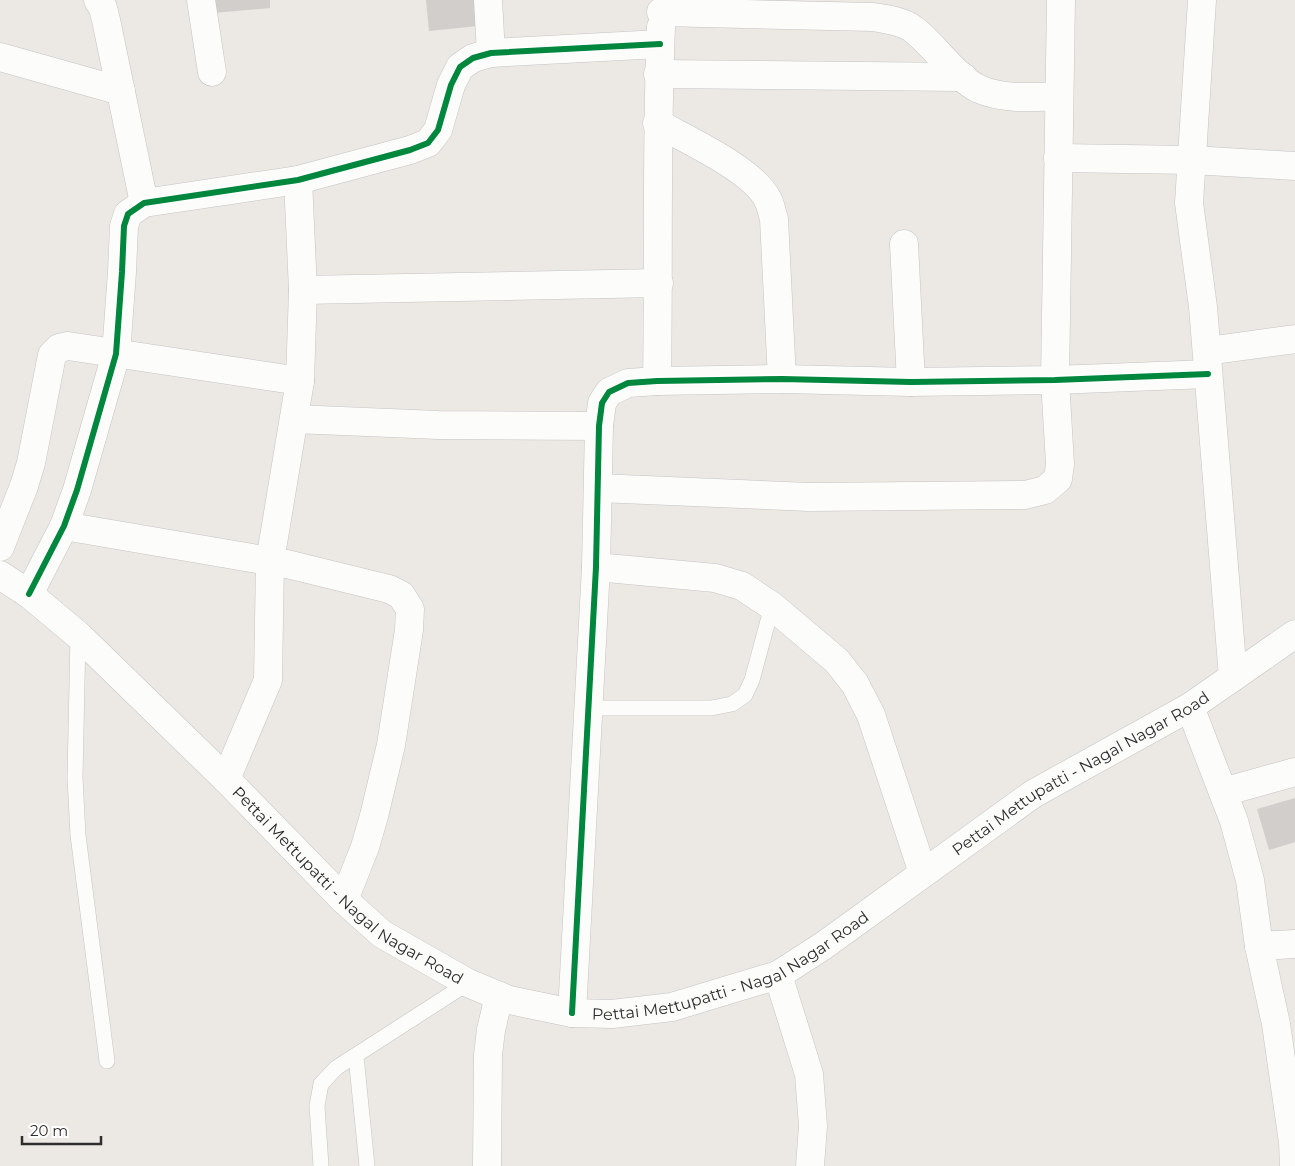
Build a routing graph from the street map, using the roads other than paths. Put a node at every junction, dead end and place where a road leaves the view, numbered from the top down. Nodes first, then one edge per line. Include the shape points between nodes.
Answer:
1 (98, 0) edge
2 (201, 0) edge
3 (488, 0) edge
4 (1061, 0) edge
5 (1202, 0) edge
6 (661, 6) edge
7 (660, 44) junction
8 (491, 53) junction
9 (0, 57) edge
10 (212, 72) dead end
11 (658, 74) junction
12 (963, 77) junction
13 (121, 90) junction
14 (1059, 96) junction
15 (657, 123) junction
16 (1058, 158) junction
17 (1192, 160) junction
18 (1295, 166) edge
19 (298, 180) junction
20 (144, 203) junction
21 (904, 244) dead end
22 (659, 283) junction
23 (303, 290) junction
24 (1295, 339) edge
25 (116, 354) junction
26 (1208, 363) junction
27 (782, 379) junction
28 (1055, 380) junction
29 (300, 381) junction
30 (657, 381) junction
31 (911, 382) junction
32 (294, 419) junction
33 (600, 426) junction
34 (598, 488) junction
35 (64, 526) junction
36 (0, 547) edge
37 (270, 561) junction
38 (596, 567) junction
39 (0, 575) edge
40 (29, 594) junction
41 (772, 606) junction
42 (1295, 634) edge
43 (78, 635) junction
44 (1233, 677) junction
45 (1190, 707) junction
46 (589, 708) junction
47 (1295, 772) edge
48 (226, 779) junction
49 (1223, 792) junction
50 (923, 874) junction
51 (344, 900) junction
52 (1295, 944) edge
53 (1259, 946) junction
54 (778, 975) junction
55 (468, 983) junction
56 (499, 996) junction
57 (572, 1013) junction
58 (1286, 1024) edge
59 (356, 1056) junction
60 (106, 1061) dead end
61 (1294, 1150) edge
62 (321, 1166) edge
63 (367, 1166) edge
64 (487, 1166) edge
65 (810, 1166) edge

1 - 13 street via 103,8
2 - 10 street
3 - 8 street
4 - 14 street
5 - 17 street
6 - 7 street
6 - 12 street via 873,16 912,28
7 - 8 street
7 - 11 street
8 - 19 street via 473,58 460,67 451,85 438,130 428,143
9 - 13 street
11 - 12 street
11 - 15 street
12 - 14 street via 978,88 994,93 1016,97
13 - 20 street
14 - 16 street
15 - 22 street
15 - 27 street via 730,164 753,181 768,200 774,219
16 - 17 street
16 - 28 street
17 - 18 street
17 - 26 street via 1189,203
19 - 20 street
19 - 23 street
20 - 25 street via 128,214 124,226
21 - 31 street
22 - 23 street
22 - 30 street
23 - 29 street
24 - 26 street
25 - 29 street
25 - 35 street
25 - 36 street via 68,346 59,348 52,355 31,463
26 - 28 street
26 - 44 street
27 - 30 street
27 - 31 street
28 - 31 street
28 - 34 street via 1058,480 1045,490 1025,495 809,497
29 - 32 street
30 - 33 street via 628,383 609,392 602,403
32 - 33 street
32 - 37 street
33 - 34 street
34 - 38 street
35 - 37 street
35 - 40 street
37 - 48 street via 268,680
37 - 51 street via 389,589 401,595 410,609 391,745 374,816
38 - 41 street via 715,578 742,586
38 - 46 street
39 - 40 street, Pettai Mettupatti - Nagal Nagar Road
40 - 43 street, Pettai Mettupatti - Nagal Nagar Road
41 - 46 lane via 752,680 745,694 732,704 711,708
41 - 50 street via 837,661 855,684 871,715
42 - 44 street, Pettai Mettupatti - Nagal Nagar Road
43 - 48 street, Pettai Mettupatti - Nagal Nagar Road
43 - 60 lane via 75,778 78,835
44 - 45 street, Pettai Mettupatti - Nagal Nagar Road
45 - 49 street
45 - 50 street, Pettai Mettupatti - Nagal Nagar Road via 1033,794
46 - 57 street
47 - 49 street
48 - 51 street, Pettai Mettupatti - Nagal Nagar Road
49 - 53 street via 1250,880
50 - 54 street, Pettai Mettupatti - Nagal Nagar Road
51 - 55 street, Pettai Mettupatti - Nagal Nagar Road via 382,934
52 - 53 street
53 - 58 street
54 - 57 street, Pettai Mettupatti - Nagal Nagar Road via 672,1007 612,1014
54 - 65 street via 809,1074 813,1126
55 - 56 street, Pettai Mettupatti - Nagal Nagar Road
55 - 59 lane
56 - 57 street, Pettai Mettupatti - Nagal Nagar Road
56 - 64 street via 488,1055
58 - 61 street
59 - 62 lane via 336,1068 321,1084 317,1106
59 - 63 lane

